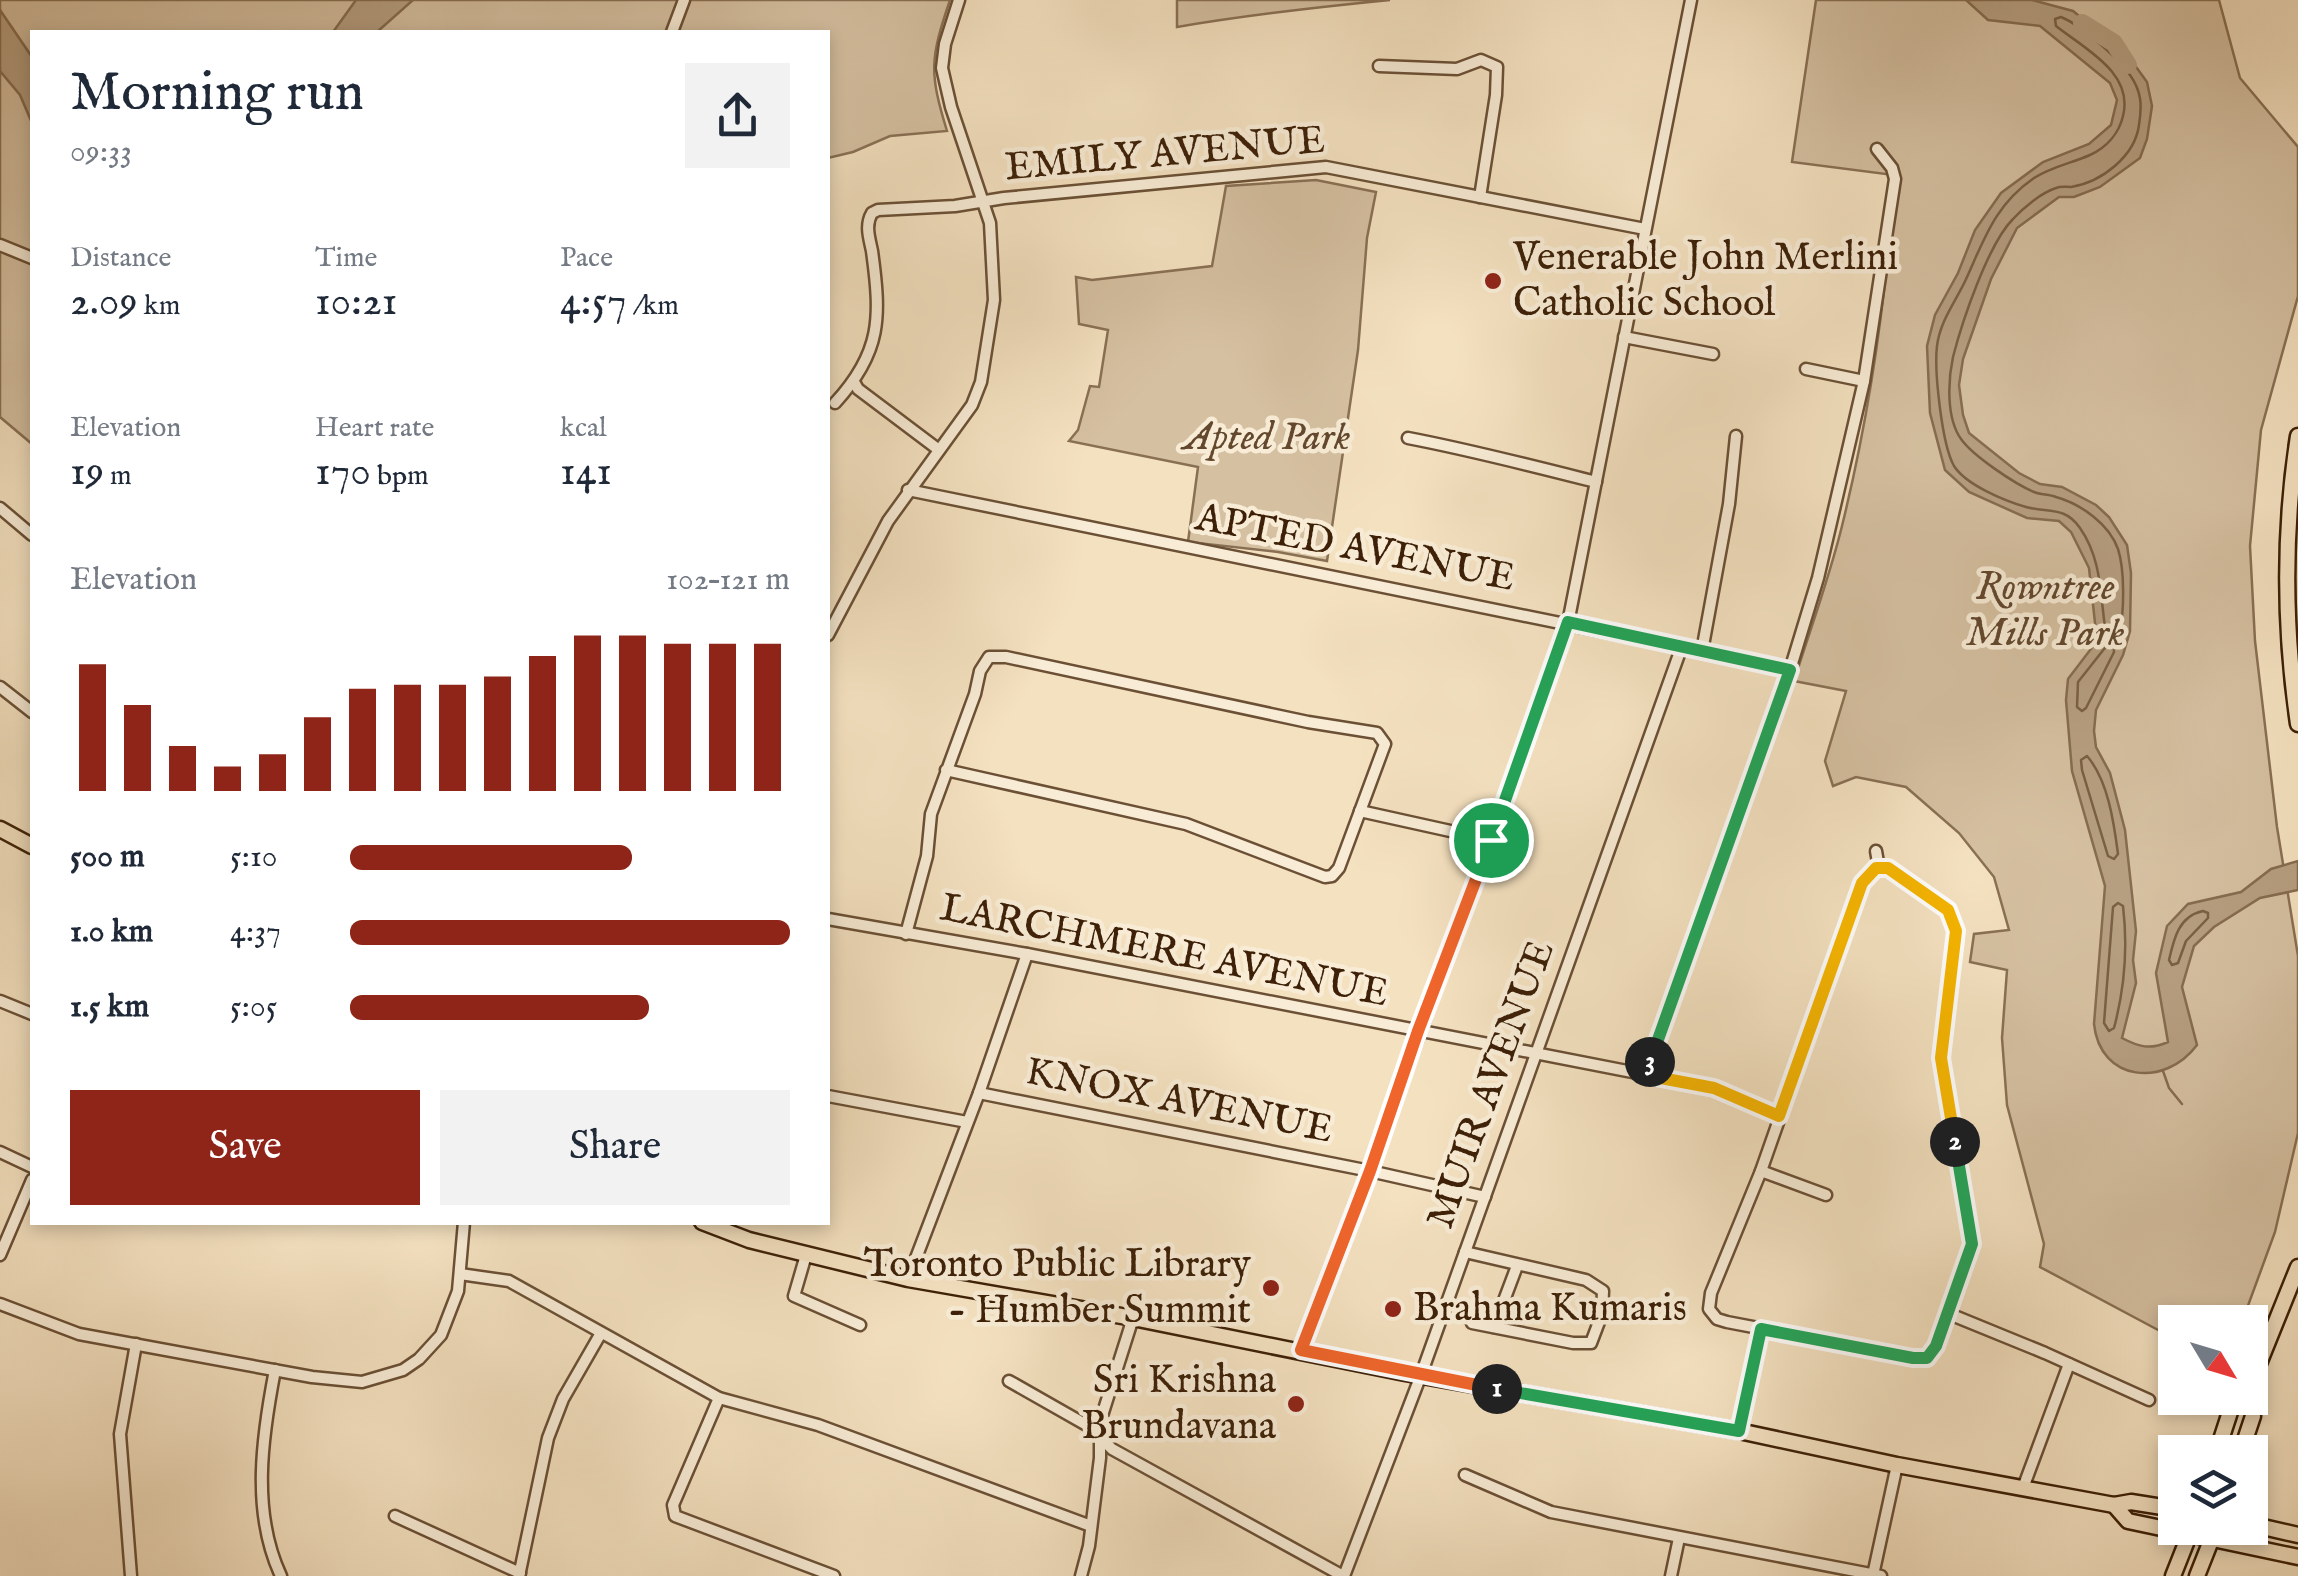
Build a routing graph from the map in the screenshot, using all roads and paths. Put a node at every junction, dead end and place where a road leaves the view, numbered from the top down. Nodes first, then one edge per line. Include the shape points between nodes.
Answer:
1 (684, 0) edge
2 (958, 0) edge
3 (1691, 0) edge
4 (673, 30) edge
5 (1379, 66) dead end
6 (1877, 150) dead end
7 (1480, 196) junction
8 (984, 202) junction
9 (1645, 229) junction
10 (0, 245) edge
11 (30, 257) edge
12 (1624, 337) junction
13 (1713, 354) dead end
14 (1806, 370) dead end
15 (1864, 380) junction
16 (854, 382) junction
17 (834, 403) dead end
18 (1736, 436) dead end
19 (2298, 436) edge
20 (1408, 438) dead end
21 (939, 450) junction
22 (1596, 482) junction
23 (908, 490) junction
24 (0, 508) edge
25 (30, 534) edge
26 (1568, 622) junction
27 (830, 632) edge
28 (1682, 646) junction
29 (1702, 651) junction
30 (1790, 670) junction
31 (0, 687) edge
32 (30, 710) edge
33 (2298, 724) edge
34 (946, 770) junction
35 (1360, 811) junction
36 (0, 829) edge
37 (1491, 840) junction
38 (30, 845) edge
39 (1876, 850) dead end
40 (1880, 867) junction
41 (830, 919) edge
42 (906, 934) junction
43 (1027, 954) junction
44 (0, 1001) edge
45 (30, 1013) edge
46 (1418, 1031) junction
47 (1535, 1055) junction
48 (1645, 1075) junction
49 (979, 1094) junction
50 (830, 1096) edge
51 (1779, 1116) junction
52 (967, 1122) junction
53 (0, 1152) edge
54 (30, 1167) edge
55 (1370, 1171) junction
56 (1762, 1171) junction
57 (30, 1185) edge
58 (1826, 1195) dead end
59 (1486, 1197) junction
60 (464, 1225) edge
61 (730, 1228) edge
62 (1464, 1252) junction
63 (0, 1255) edge
64 (806, 1255) junction
65 (1517, 1266) junction
66 (2298, 1267) edge
67 (460, 1274) junction
68 (908, 1279) junction
69 (0, 1304) edge
70 (1947, 1314) junction
71 (1133, 1318) junction
72 (1472, 1323) dead end
73 (860, 1325) dead end
74 (1494, 1327) junction
75 (1761, 1329) junction
76 (602, 1333) junction
77 (2268, 1343) edge
78 (136, 1344) junction
79 (1301, 1350) junction
80 (2069, 1364) junction
81 (275, 1370) junction
82 (1421, 1376) junction
83 (1009, 1380) dead end
84 (719, 1398) junction
85 (2149, 1400) dead end
86 (1739, 1431) junction
87 (1100, 1439) junction
88 (1897, 1465) junction
89 (1465, 1475) dead end
90 (2022, 1488) junction
91 (2114, 1504) junction
92 (2158, 1506) edge
93 (395, 1516) dead end
94 (2158, 1525) edge
95 (1091, 1526) junction
96 (2268, 1528) edge
97 (2298, 1534) edge
98 (1679, 1538) junction
99 (2185, 1545) edge
100 (2209, 1545) edge
101 (2256, 1545) edge
102 (2298, 1557) edge
103 (520, 1574) edge
104 (1877, 1575) edge
105 (131, 1576) edge
106 (280, 1576) edge
107 (834, 1576) edge
108 (1080, 1576) edge
109 (1344, 1576) edge
110 (1671, 1576) edge
111 (2173, 1576) edge
112 (2197, 1576) edge

1 - 4 street
2 - 8 street via 942,58 944,83
3 - 9 street
5 - 7 street via 1457,69 1481,60 1497,67
6 - 15 street via 1895,179
7 - 8 street, EMILY AVENUE via 1326,167
7 - 9 street, EMILY AVENUE
8 - 16 street, EMILY AVENUE via 872,213 867,225 878,324
8 - 21 street via 994,300 985,366 972,405
9 - 12 street
10 - 11 street
12 - 13 street
12 - 22 street
14 - 15 street
15 - 30 street
16 - 17 street
16 - 21 street
18 - 29 street
19 - 33 main road via 2286,561
20 - 22 street
21 - 23 street
22 - 26 street
23 - 26 street, APTED AVENUE
23 - 27 street
24 - 25 street
26 - 28 street, APTED AVENUE
26 - 37 street
28 - 29 street, APTED AVENUE
28 - 47 street, MUIR AVENUE
29 - 30 street, APTED AVENUE
30 - 48 street
31 - 32 street
34 - 35 street via 1186,824 1325,877 1339,868
34 - 35 street via 983,663 998,656 1377,733 1384,748
34 - 42 street
35 - 37 street
36 - 38 main road
37 - 46 street
39 - 40 street
40 - 51 street via 1862,883
40 - 70 street via 1948,910 1955,925 1941,1068 1972,1237
41 - 42 street, LARCHMERE AVENUE
42 - 43 street, LARCHMERE AVENUE
43 - 46 street, LARCHMERE AVENUE
43 - 49 street
44 - 45 street
46 - 47 street, LARCHMERE AVENUE
46 - 55 street
47 - 48 street, LARCHMERE AVENUE
47 - 59 street, MUIR AVENUE
48 - 51 street, LARCHMERE AVENUE via 1714,1088
49 - 52 street
49 - 55 street, KNOX AVENUE
50 - 52 street
51 - 56 street
52 - 68 street
53 - 54 street
55 - 59 street, KNOX AVENUE
55 - 79 street
56 - 58 street
56 - 75 street via 1709,1302 1717,1319
57 - 63 street
59 - 62 street, MUIR AVENUE
60 - 67 street
61 - 64 main road
62 - 65 street
62 - 82 street, MUIR AVENUE
64 - 68 main road
64 - 73 street via 794,1296
65 - 74 street
65 - 74 street via 1586,1280 1603,1292 1602,1314 1591,1343
66 - 77 main road
67 - 76 street via 509,1281
67 - 81 street via 441,1335 403,1370 362,1382
68 - 71 main road
69 - 78 street via 64,1330
70 - 75 street via 1932,1353 1920,1359
70 - 80 street
71 - 79 main road
71 - 87 street
72 - 74 street
75 - 86 street
76 - 84 street
76 - 103 street via 548,1438
78 - 81 street
78 - 105 street via 120,1434
79 - 82 main road
80 - 85 street
80 - 90 street
81 - 106 street via 262,1463 268,1543
82 - 86 main road
82 - 109 street, MUIR AVENUE
83 - 87 street
84 - 95 street via 818,1426
84 - 107 street via 673,1505 675,1516
86 - 88 main road
87 - 95 street
87 - 109 street
88 - 90 main road
88 - 104 street
89 - 98 street via 1550,1512
90 - 91 main road
91 - 92 main road
91 - 94 main road via 2128,1521
93 - 103 street
95 - 108 street
96 - 97 main road
98 - 104 street
98 - 110 street
99 - 111 main road
100 - 112 main road
101 - 102 main road

